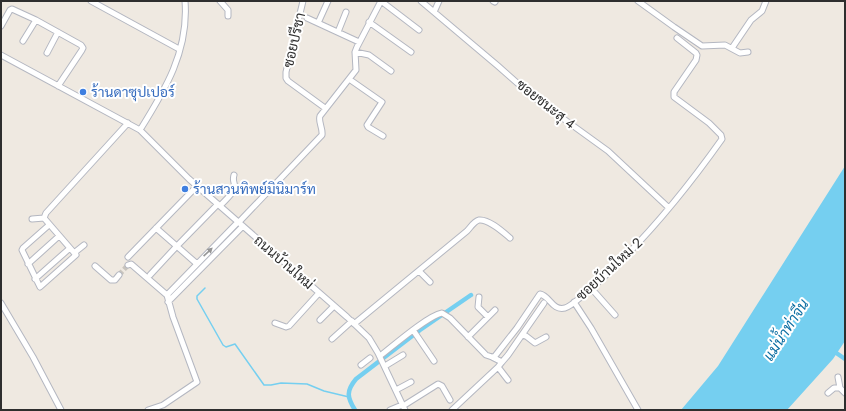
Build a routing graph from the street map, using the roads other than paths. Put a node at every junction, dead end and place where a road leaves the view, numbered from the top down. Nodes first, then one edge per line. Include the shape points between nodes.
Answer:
1 (91, 1) edge
2 (185, 1) edge
3 (220, 1) edge
4 (303, 1) edge
5 (381, 1) edge
6 (439, 1) edge
7 (638, 1) edge
8 (766, 1) edge
9 (326, 2) edge
10 (424, 2) edge
11 (346, 12) dead end
12 (434, 12) junction
13 (228, 16) dead end
14 (307, 18) dead end
15 (36, 20) junction
16 (369, 22) junction
17 (318, 23) junction
18 (1, 26) edge
19 (419, 30) dead end
20 (58, 32) junction
21 (338, 32) junction
22 (677, 38) dead end
23 (24, 41) dead end
24 (359, 42) junction
25 (732, 48) junction
26 (180, 49) junction
27 (355, 52) junction
28 (411, 52) dead end
29 (748, 52) dead end
30 (47, 53) dead end
31 (1, 55) edge
32 (391, 71) dead end
33 (349, 79) junction
34 (58, 86) junction
35 (325, 108) junction
36 (128, 123) junction
37 (140, 130) junction
38 (383, 136) dead end
39 (234, 175) dead end
40 (198, 186) junction
41 (219, 205) junction
42 (669, 208) junction
43 (32, 218) dead end
44 (44, 218) junction
45 (240, 223) junction
46 (49, 225) junction
47 (156, 228) junction
48 (59, 236) junction
49 (510, 238) dead end
50 (84, 245) dead end
51 (176, 247) junction
52 (70, 248) junction
53 (74, 253) junction
54 (128, 257) tunnel mouth
55 (196, 263) junction
56 (28, 264) junction
57 (128, 265) dead end
58 (95, 266) dead end
59 (419, 271) junction
60 (118, 275) dead end
61 (150, 275) dead end
62 (35, 279) junction
63 (430, 282) dead end
64 (591, 288) junction
65 (319, 293) junction
66 (166, 295) junction
67 (479, 298) dead end
68 (170, 300) junction
69 (574, 302) junction
70 (1, 303) edge
71 (544, 303) dead end
72 (334, 306) junction
73 (495, 310) dead end
74 (615, 315) dead end
75 (488, 317) junction
76 (320, 320) dead end
77 (353, 322) junction
78 (276, 323) dead end
79 (413, 330) junction
80 (522, 335) junction
81 (468, 337) junction
82 (546, 337) dead end
83 (332, 339) dead end
84 (379, 354) junction
85 (403, 355) dead end
86 (492, 357) junction
87 (434, 360) dead end
88 (502, 362) junction
89 (361, 365) dead end
90 (385, 366) junction
91 (498, 367) junction
92 (838, 377) dead end
93 (508, 380) dead end
94 (411, 382) dead end
95 (840, 388) junction
96 (396, 390) junction
97 (828, 393) dead end
98 (845, 393) edge
99 (450, 400) dead end
100 (404, 407) edge
101 (61, 410) edge
102 (148, 410) edge
103 (390, 410) edge
104 (452, 410) edge
105 (638, 410) edge

1 - 26 street
2 - 26 street
3 - 13 street via 228,10
4 - 35 street, ซอยปรีชา via 286,78
5 - 16 street
5 - 19 street
6 - 12 street
7 - 25 street via 702,46 721,44
8 - 25 street via 762,11 751,20
9 - 17 street
10 - 12 street, ซอยชนะสุ 4
11 - 21 street
12 - 42 street, ซอยชนะสุ 4 via 532,96 608,151
14 - 17 street
15 - 18 street via 12,9
15 - 20 street
15 - 23 street
16 - 24 street
16 - 28 street
17 - 21 street
20 - 30 street
20 - 34 street via 83,48
21 - 24 street
22 - 42 street, ซอยบ้านใหม่ 2 via 697,56 674,92 674,97 709,123 722,137 704,165
24 - 27 street
25 - 29 street via 740,53
26 - 37 street via 168,83
27 - 32 street via 369,55
27 - 33 street via 357,67
31 - 34 street, ถนนบ้านใหม่
33 - 35 street
33 - 38 street via 382,102 367,125
34 - 36 street, ถนนบ้านใหม่
35 - 45 street via 319,118 322,131 320,137
36 - 37 street, ถนนบ้านใหม่
36 - 44 street
37 - 40 street, ถนนบ้านใหม่
39 - 41 street via 234,190
40 - 41 street, ถนนบ้านใหม่
40 - 47 street
41 - 45 street, ถนนบ้านใหม่
41 - 51 street
42 - 64 street, ซอยบ้านใหม่ 2 via 630,252
43 - 44 street
44 - 46 street
55 -> 45 street
45 - 65 street, ถนนบ้านใหม่
45 - 68 street
46 - 48 street
46 - 56 street via 23,248 22,252
47 - 51 street
47 - 54 street
48 - 52 street
48 - 56 street
49 - 59 street via 498,227 485,221 476,221
50 - 53 street
51 - 55 street
51 - 61 street
52 - 53 street
52 - 62 street
53 - 62 street via 76,256 43,286 40,287
55 - 66 street
56 - 62 street
57 - 66 street via 131,264
58 - 60 street via 111,280 115,280
59 - 63 street
59 - 77 street
64 - 69 street, ซอยบ้านใหม่ 2
64 - 74 street
65 - 72 street, ถนนบ้านใหม่
65 - 78 street via 289,326
66 - 68 street
67 - 75 street via 478,307
68 - 102 street via 197,382 162,405
69 - 86 street, ซอยบ้านใหม่ 2 via 561,308 540,294 518,328 498,354
69 - 105 street
70 - 101 street
71 - 80 street
72 - 76 street
72 - 77 street, ถนนบ้านใหม่
73 - 75 street
75 - 81 street
77 - 83 street
77 - 84 street, ถนนบ้านใหม่ via 373,343
79 - 81 street via 442,313
79 - 84 street
79 - 87 street
80 - 82 street via 535,343
80 - 88 street
81 - 86 street via 486,355
84 - 89 street
84 - 90 street, ถนนบ้านใหม่
85 - 90 street
86 - 88 street
88 - 91 street
90 - 96 street, ถนนบ้านใหม่
91 - 93 street
91 - 104 street
92 - 95 street
94 - 96 street
95 - 97 street via 834,388
95 - 98 street
96 - 100 street, ถนนบ้านใหม่
99 - 100 street via 438,384
100 - 103 street

